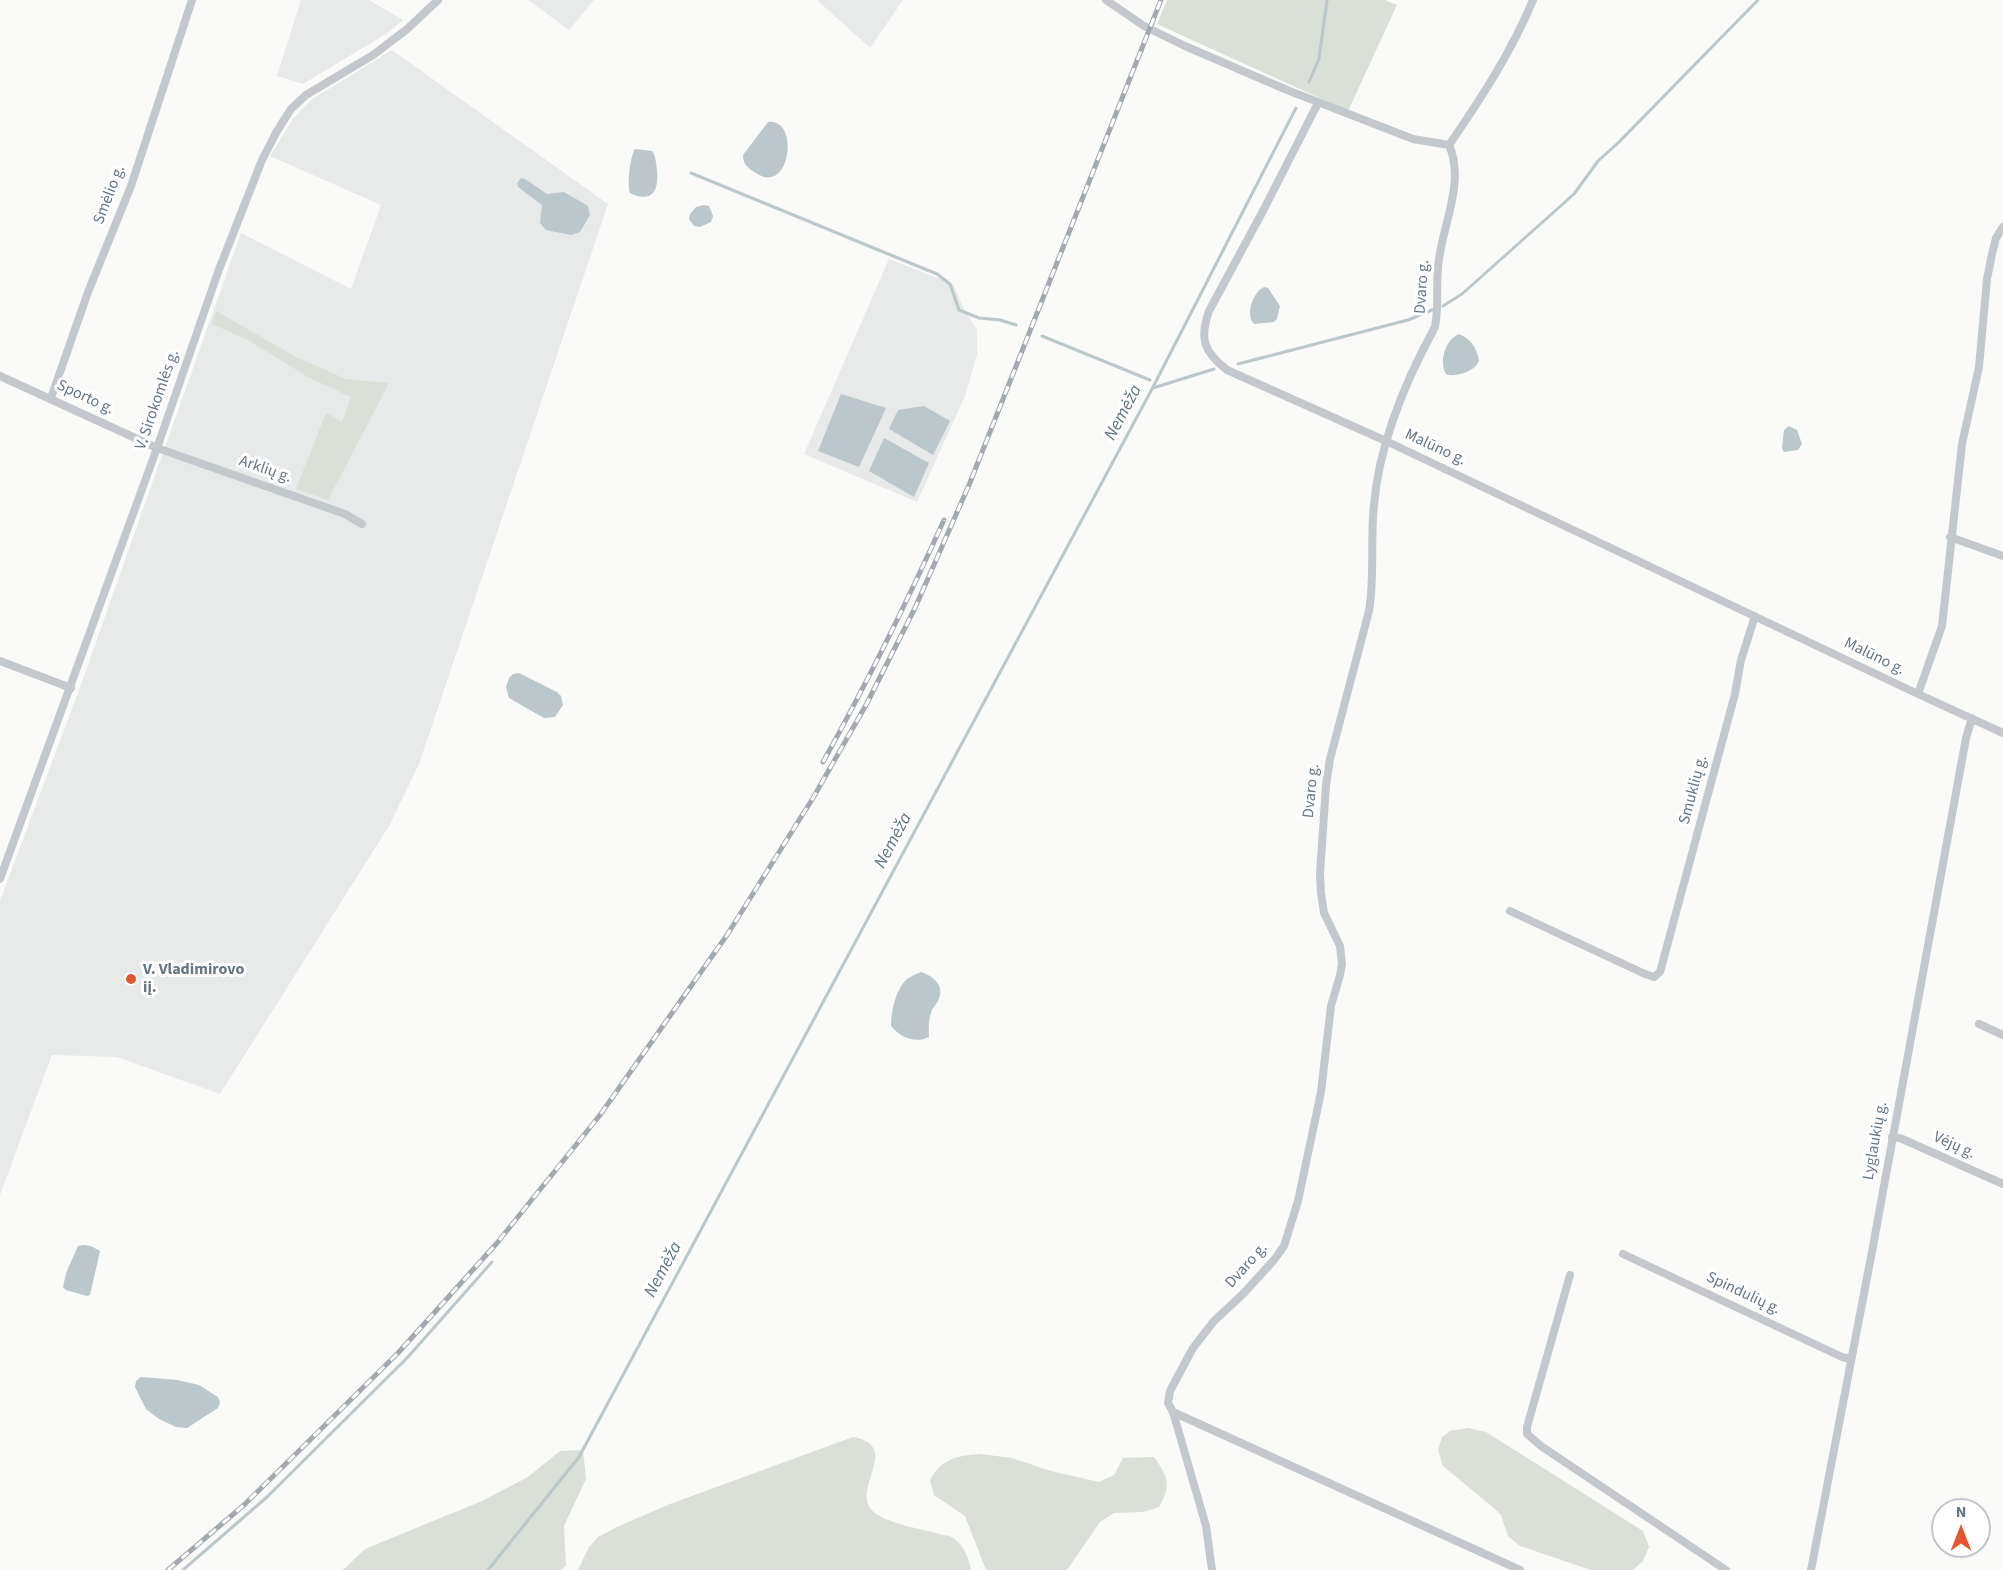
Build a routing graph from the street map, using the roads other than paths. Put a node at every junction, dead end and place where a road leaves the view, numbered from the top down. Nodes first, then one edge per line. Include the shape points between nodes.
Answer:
1 (192, 0) edge
2 (438, 0) edge
3 (1106, 0) edge
4 (1533, 0) edge
5 (1318, 103) junction
6 (1449, 145) junction
7 (2003, 227) edge
8 (0, 376) edge
9 (51, 399) junction
10 (1386, 441) junction
11 (157, 448) junction
12 (362, 524) dead end
13 (1950, 537) junction
14 (2003, 556) edge
15 (1755, 616) junction
16 (0, 661) edge
17 (70, 688) junction
18 (1918, 694) junction
19 (1972, 718) junction
20 (2003, 732) edge
21 (0, 879) edge
22 (1510, 911) dead end
23 (1979, 1024) dead end
24 (2003, 1035) edge
25 (1892, 1137) junction
26 (2003, 1184) edge
27 (1623, 1254) dead end
28 (1570, 1275) dead end
29 (1851, 1359) junction
30 (1173, 1412) junction
31 (1212, 1570) edge
32 (1520, 1570) edge
33 (1726, 1570) edge
34 (1811, 1570) edge

1 - 9 street, Smėlio g. via 131,186
2 - 11 street, V. Sirokomlės g. via 373,55 306,95 277,131 222,261
3 - 5 street via 1144,26 1185,46
4 - 6 street via 1523,25
5 - 6 street via 1413,139
5 - 10 street, Malūno g. via 1209,311 1203,338 1206,349 1227,370
6 - 10 street, Dvaro g. via 1454,156 1453,197 1438,266 1437,318
7 - 13 street, Malūno g. via 1996,238 1989,271 1979,367 1962,444
8 - 9 street, Sporto g.
9 - 11 street, Sporto g.
10 - 15 street, Malūno g.
10 - 30 street, Dvaro g. via 1374,502 1369,611 1326,785 1321,894 1324,913 1340,946 1342,963 1331,1006 1311,1146 1284,1246 1193,1348 1170,1391 1168,1403
11 - 12 street, Arklių g. via 345,514
11 - 17 street, V. Sirokomlės g.
13 - 14 street
13 - 18 street, Malūno g. via 1942,626
15 - 18 street, Malūno g.
15 - 22 street, Smuklių g. via 1660,972 1654,977 1645,974
16 - 17 street
17 - 21 street, V. Sirokomlės g.
18 - 19 street
19 - 20 street
19 - 25 street, Lyglaukių g.
23 - 24 street
25 - 26 street, Vėjų g.
25 - 29 street, Lyglaukių g.
27 - 29 street, Spindulių g.
28 - 33 street via 1527,1434
29 - 34 street, Lyglaukių g.
30 - 31 street, Dvaro g. via 1206,1526
30 - 32 street

